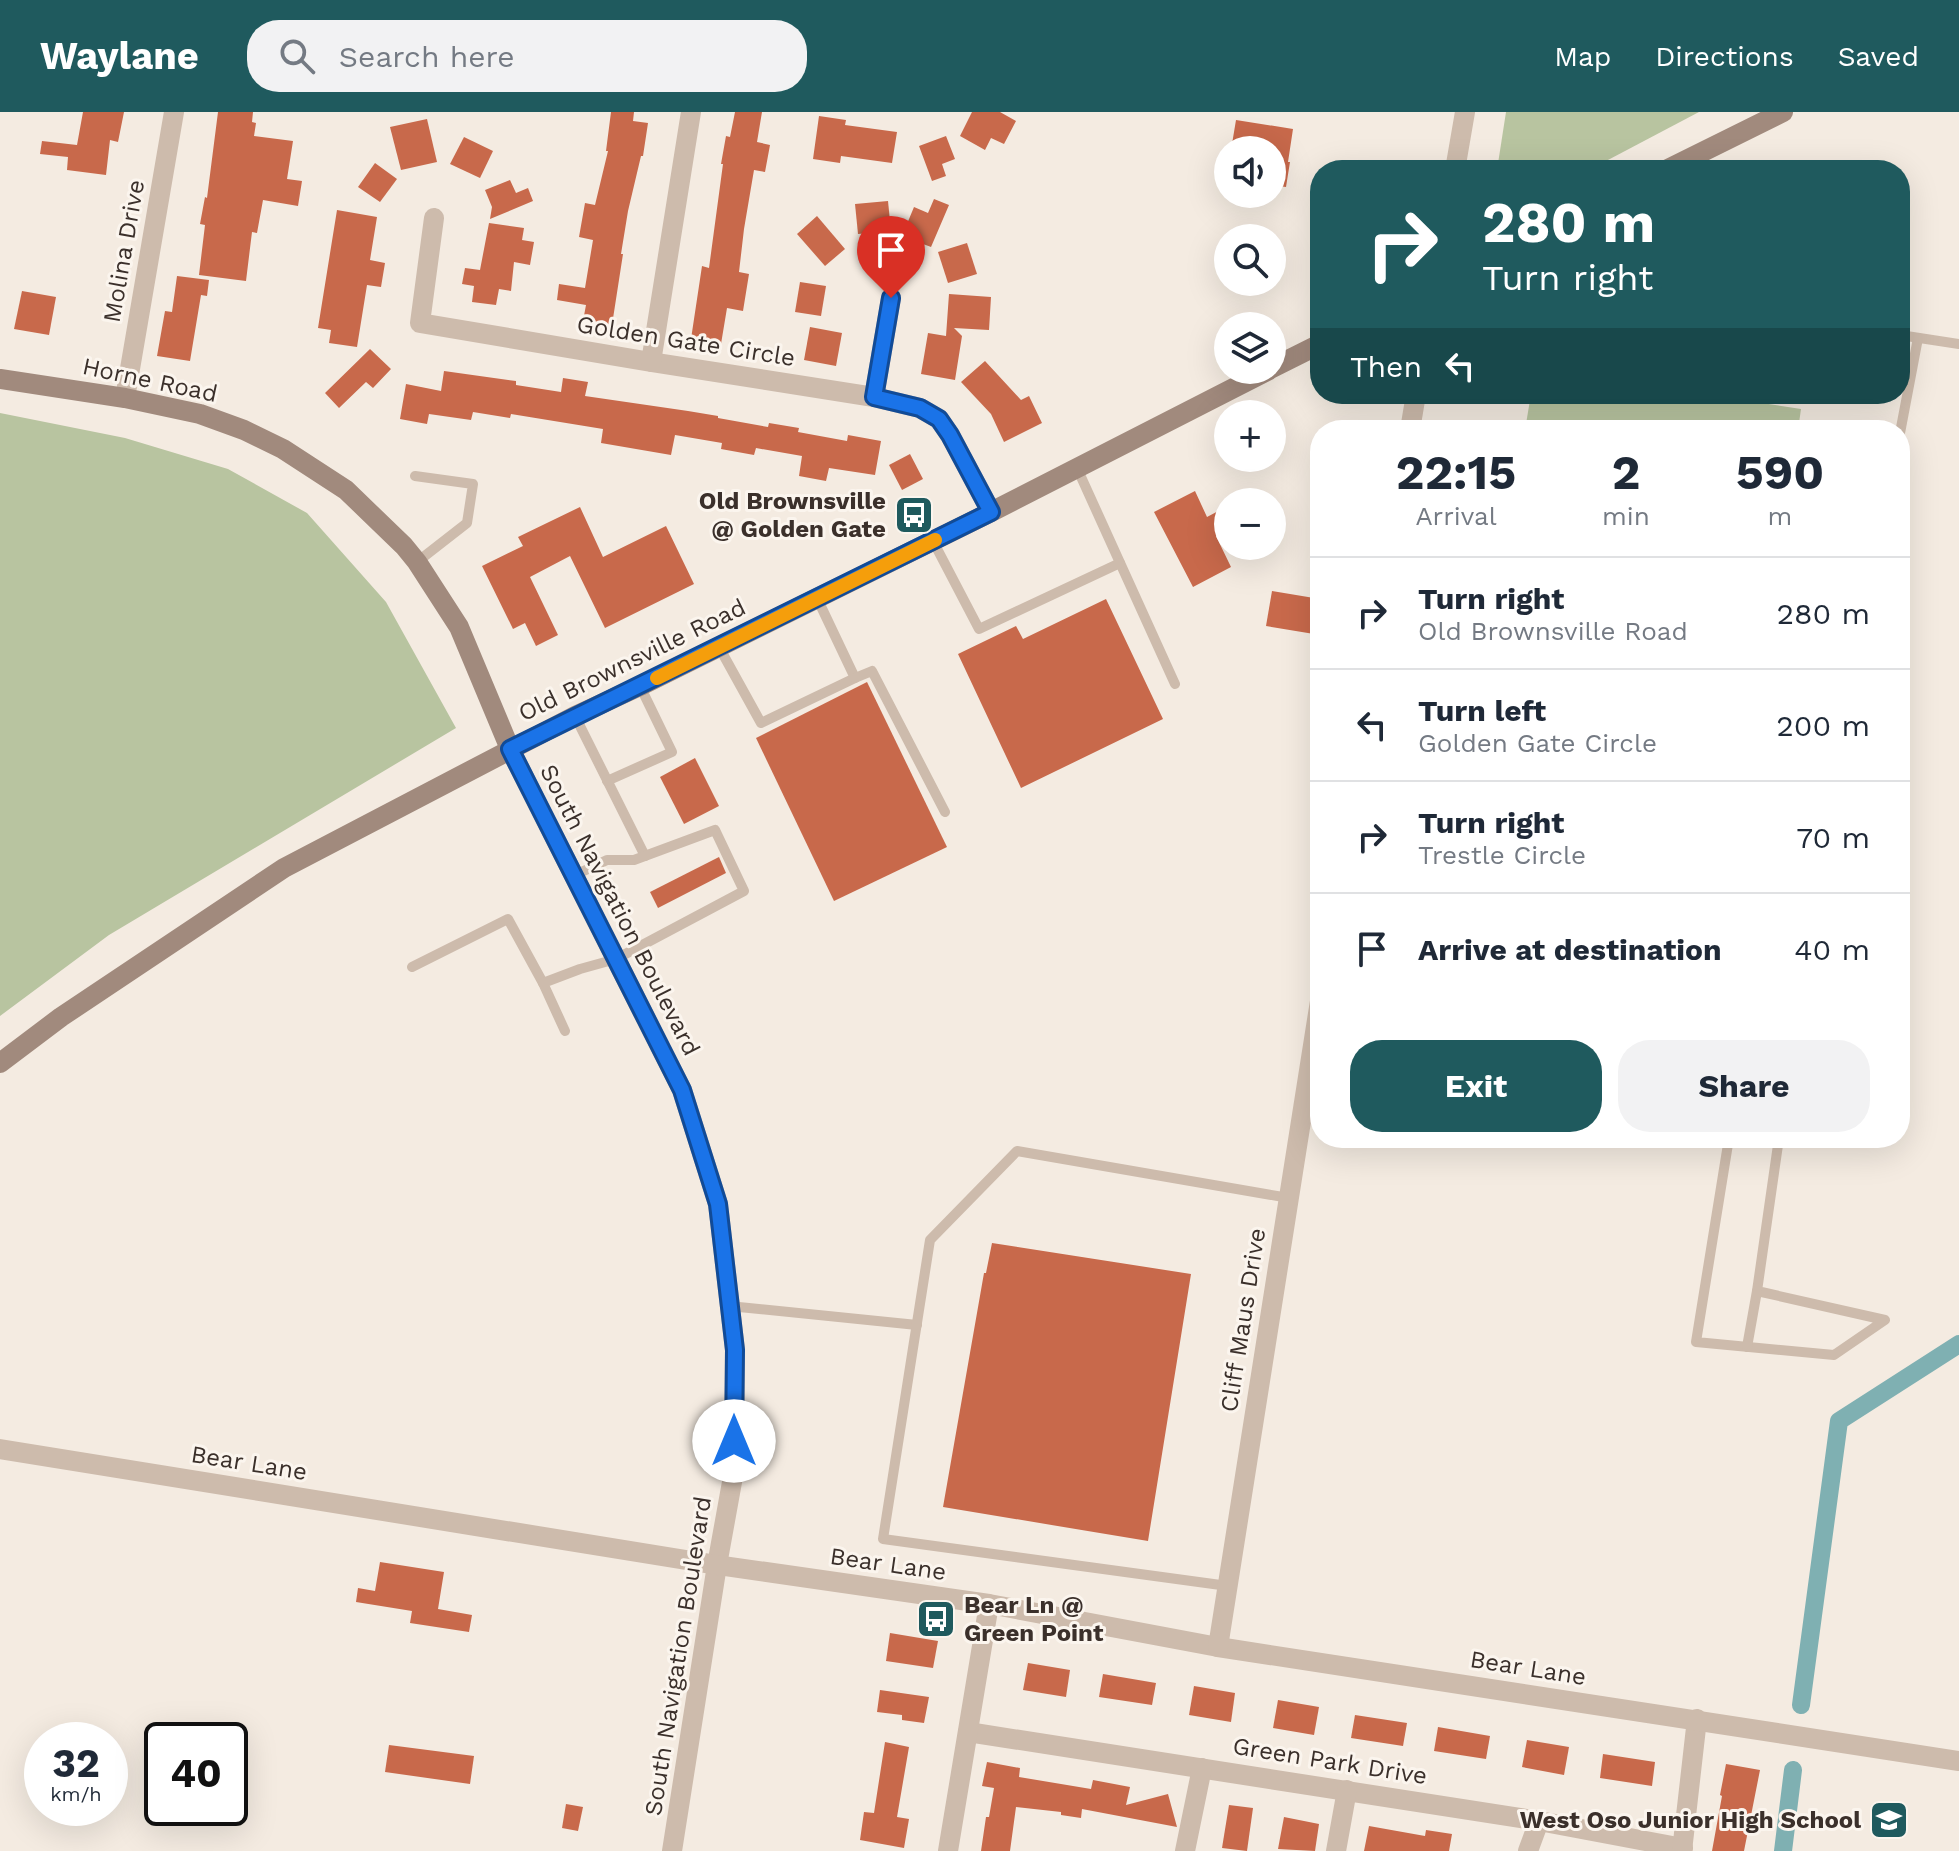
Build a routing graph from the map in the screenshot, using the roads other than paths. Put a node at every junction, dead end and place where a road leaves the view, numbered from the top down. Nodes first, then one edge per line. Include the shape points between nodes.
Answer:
1 (174, 112) edge
2 (691, 112) edge
3 (1465, 112) edge
4 (1783, 112) edge
5 (1457, 160) edge
6 (1690, 160) edge
7 (434, 218) dead end
8 (891, 298) dead end
9 (1910, 337) edge
10 (1918, 338) junction
11 (1959, 344) edge
12 (1310, 349) edge
13 (1286, 361) edge
14 (651, 362) junction
15 (0, 379) edge
16 (1910, 380) edge
17 (1241, 384) edge
18 (874, 397) junction
19 (125, 398) junction
20 (1077, 468) junction
21 (415, 476) dead end
22 (991, 512) junction
23 (933, 541) junction
24 (417, 562) junction
25 (1120, 563) junction
26 (817, 598) junction
27 (719, 647) junction
28 (855, 678) junction
29 (1175, 684) dead end
30 (640, 686) junction
31 (575, 716) junction
32 (510, 749) junction
33 (607, 781) junction
34 (945, 812) dead end
35 (645, 856) junction
36 (573, 876) junction
37 (616, 959) junction
38 (412, 967) dead end
39 (543, 983) junction
40 (565, 1031) dead end
41 (0, 1063) edge
42 (1310, 1065) edge
43 (1727, 1148) edge
44 (1778, 1148) edge
45 (1289, 1198) junction
46 (1757, 1291) junction
47 (729, 1306) junction
48 (917, 1325) junction
49 (1747, 1347) junction
50 (0, 1449) edge
51 (717, 1565) junction
52 (1228, 1586) junction
53 (989, 1604) junction
54 (1218, 1647) junction
55 (1697, 1719) junction
56 (968, 1732) junction
57 (1959, 1761) edge
58 (1202, 1768) junction
59 (1347, 1790) junction
60 (1539, 1821) junction
61 (1682, 1849) edge
62 (672, 1851) edge
63 (948, 1851) edge
64 (1185, 1851) edge
65 (1336, 1851) edge
66 (1528, 1851) edge

1 - 19 street, Molina Drive
2 - 14 street
3 - 5 street
4 - 6 main road
7 - 14 street, Golden Gate Circle via 420,323
8 - 18 street
9 - 10 lane
10 - 11 lane
10 - 16 lane
12 - 13 main road, Old Brownsville Road
14 - 18 street, Golden Gate Circle
15 - 19 main road, Horne Road
17 - 20 main road, Old Brownsville Road
18 - 22 street, Golden Gate Circle via 920,408 939,419
19 - 24 main road, Horne Road via 200,414 283,449 346,490
20 - 22 main road, Old Brownsville Road
20 - 25 lane
21 - 24 lane via 473,484 467,523
22 - 23 main road, Old Brownsville Road
23 - 25 lane via 979,629
23 - 26 main road, Old Brownsville Road
24 - 32 main road, Horne Road via 459,627
25 - 29 lane
26 - 27 main road, Old Brownsville Road
26 - 28 lane
27 - 28 lane via 761,723
27 - 30 main road, Old Brownsville Road
28 - 34 lane via 872,671
30 - 31 main road, Old Brownsville Road
30 - 33 lane via 672,752
31 - 32 main road, Old Brownsville Road
31 - 33 lane
32 - 36 street, South Navigation Boulevard
32 - 41 main road, Old Brownsville Road via 284,868
33 - 35 lane
35 - 36 lane via 607,860
35 - 37 lane via 715,830 744,891
36 - 37 street, South Navigation Boulevard
37 - 39 lane
37 - 47 street, South Navigation Boulevard via 682,1090 718,1204
38 - 39 lane via 508,919
39 - 40 lane
42 - 45 street, Cliff Maus Drive
43 - 49 lane via 1696,1342
44 - 46 lane
45 - 48 lane via 1017,1151 930,1240
45 - 52 street, Cliff Maus Drive
46 - 49 lane
46 - 49 lane via 1885,1320 1834,1355
47 - 48 lane
47 - 51 street, South Navigation Boulevard via 735,1350 734,1471
48 - 52 lane via 883,1539
50 - 51 street, Bear Lane
51 - 53 street, Bear Lane
51 - 62 street, South Navigation Boulevard
52 - 54 street, Cliff Maus Drive
53 - 54 street, Bear Lane
53 - 56 street
54 - 55 street, Bear Lane
55 - 57 street, Bear Lane
55 - 61 street
56 - 58 street, Green Park Drive
56 - 63 street
58 - 59 street, Green Park Drive
58 - 64 street
59 - 60 street, Green Park Drive
59 - 65 street
60 - 61 street, Green Park Drive
60 - 66 street

